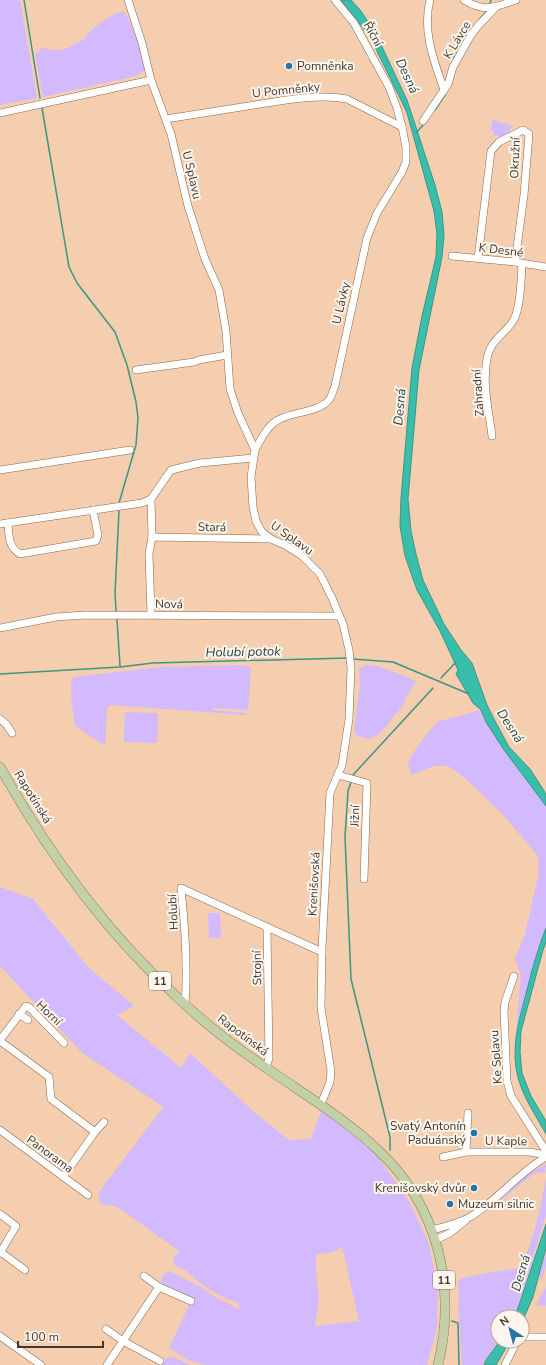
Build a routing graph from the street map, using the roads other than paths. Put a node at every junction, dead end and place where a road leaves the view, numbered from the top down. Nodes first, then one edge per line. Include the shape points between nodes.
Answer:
1 (128, 0) edge
2 (335, 0) edge
3 (430, 0) edge
4 (464, 0) edge
5 (516, 0) edge
6 (496, 5) edge
7 (152, 80) junction
8 (446, 87) junction
9 (0, 113) edge
10 (166, 119) junction
11 (423, 121) dead end
12 (402, 127) junction
13 (452, 256) dead end
14 (478, 258) junction
15 (514, 262) junction
16 (522, 264) junction
17 (546, 267) edge
18 (228, 355) junction
19 (136, 370) dead end
20 (492, 436) dead end
21 (130, 450) dead end
22 (255, 450) junction
23 (253, 458) junction
24 (0, 470) edge
25 (151, 499) junction
26 (93, 510) junction
27 (8, 523) junction
28 (0, 524) edge
29 (152, 537) junction
30 (272, 539) junction
31 (151, 614) junction
32 (339, 616) junction
33 (0, 628) edge
34 (351, 665) joint
35 (0, 719) edge
36 (12, 733) dead end
37 (0, 767) edge
38 (338, 775) junction
39 (364, 880) dead end
40 (268, 928) junction
41 (322, 952) junction
42 (514, 976) dead end
43 (185, 1004) junction
44 (19, 1014) junction
45 (28, 1020) dead end
46 (0, 1041) edge
47 (64, 1043) dead end
48 (266, 1068) junction
49 (321, 1104) junction
50 (468, 1113) dead end
51 (104, 1122) dead end
52 (0, 1130) edge
53 (95, 1132) junction
54 (546, 1151) edge
55 (466, 1152) junction
56 (546, 1156) edge
57 (443, 1157) dead end
58 (63, 1177) junction
59 (88, 1195) dead end
60 (0, 1214) edge
61 (468, 1218) junction
62 (432, 1230) junction
63 (435, 1240) junction
64 (1, 1253) edge
65 (25, 1270) dead end
66 (144, 1276) dead end
67 (159, 1287) junction
68 (191, 1300) dead end
69 (106, 1329) dead end
70 (0, 1336) edge
71 (530, 1337) edge
72 (546, 1337) edge
73 (123, 1340) junction
74 (513, 1349) edge
75 (160, 1361) dead end
76 (41, 1365) edge
77 (107, 1365) edge
78 (438, 1365) edge
79 (504, 1365) edge

1 - 7 street, U Splavu
2 - 12 street, Říční via 354,23 389,87
3 - 8 street, K Lávce via 427,24 431,50
4 - 6 street via 482,7
5 - 6 street
6 - 8 street, K Lávce via 468,40 453,67
7 - 9 street
7 - 10 street, U Splavu
8 - 11 street, K Lávce
10 - 12 street, U Pomněnky via 286,100 338,97 347,99
10 - 18 street, U Splavu via 188,206 205,259 219,290
12 - 22 street, U Lávky via 406,162 377,213 367,238 335,386 329,400 310,410 274,422
13 - 14 street, K Desné
14 - 15 street, K Desné
14 - 15 street, Okružní via 491,151 499,142 523,130 529,134 524,195
15 - 16 street, K Desné
16 - 17 street, K Desné
16 - 20 street, Zahradní via 517,312 513,321 494,342 487,357 485,379
18 - 19 street
18 - 22 street, U Splavu via 230,389
21 - 24 street
22 - 23 street, U Splavu
23 - 25 street via 200,463 171,470
23 - 30 street, U Splavu via 251,478 256,521 262,532
25 - 26 street via 142,503
25 - 29 street
26 - 27 street
26 - 27 street via 98,535 96,541 20,554 11,546
27 - 28 street
29 - 30 street, Stará
29 - 31 street via 149,554
30 - 32 street, U Splavu via 301,555 320,574
31 - 32 street, Nová
31 - 33 street, Nová via 56,617
32 - 34 street, U Splavu
34 - 38 street, Krenišovská via 349,719
35 - 36 street
37 - 43 main road, Rapotínská / 11 via 58,858 100,916 142,963
38 - 39 street, Jižní via 367,783
38 - 41 street, Krenišovská via 330,793
40 - 41 street
40 - 43 street, Holubí via 181,888 187,983
40 - 48 street, Strojní via 269,1058
41 - 49 street, Krenišovská via 322,1008 331,1071 330,1082
42 - 54 street, Ke Splavu via 504,1012 507,1081 511,1096
43 - 48 main road, Rapotínská / 11
44 - 45 street, Horní
44 - 46 street, Horní
44 - 47 street, Horní via 29,1006
46 - 53 street via 49,1077 52,1099
48 - 49 main road, Rapotínská / 11
49 - 62 main road, Rapotínská / 11 via 361,1135 391,1164 412,1192
50 - 55 street, U Kaple
51 - 53 street
52 - 58 street, Panorama
53 - 58 street
55 - 56 street, U Kaple via 530,1152
55 - 57 street, U Kaple
56 - 61 street
58 - 59 street, Panorama
60 - 64 street via 16,1226
61 - 62 street
61 - 63 street via 450,1233
62 - 63 main road, Rapotínská / 11
63 - 78 main road, Rapotínská / 11 via 445,1288 443,1345
64 - 65 street
66 - 67 street
67 - 68 street
67 - 73 street
69 - 73 street
70 - 76 street
71 - 72 street
73 - 75 street
73 - 77 street
74 - 79 street

